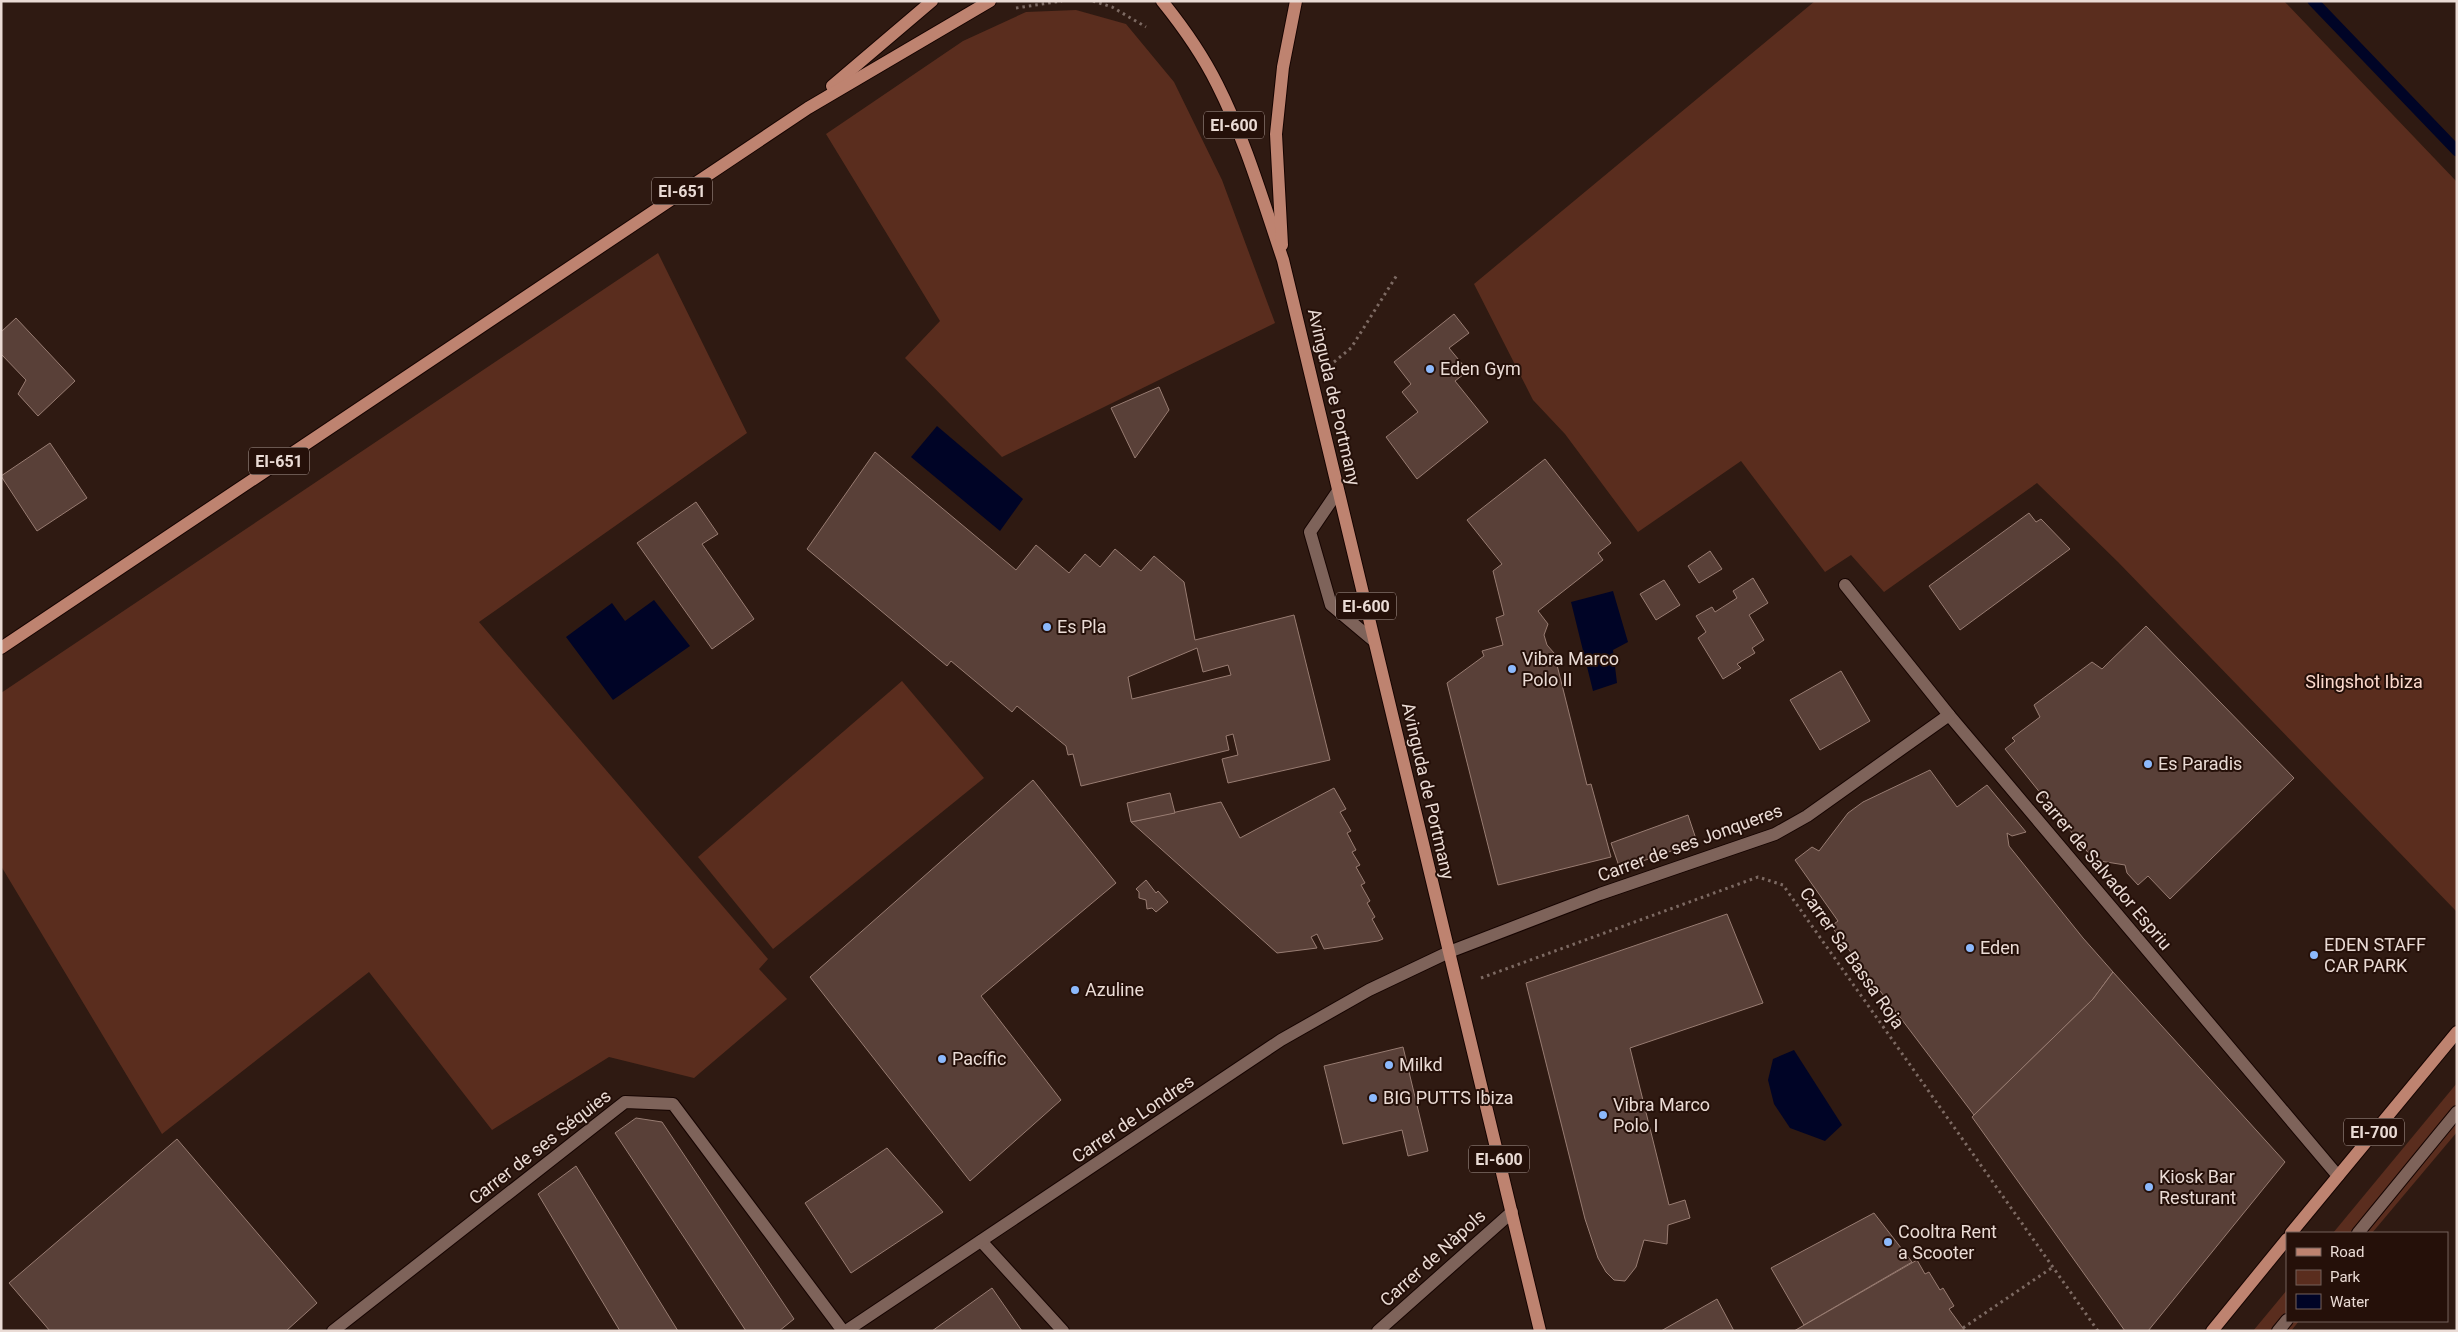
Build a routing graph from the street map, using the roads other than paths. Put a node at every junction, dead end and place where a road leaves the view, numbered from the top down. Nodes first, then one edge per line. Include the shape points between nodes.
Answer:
1 (932, 1) edge
2 (990, 1) edge
3 (1162, 1) edge
4 (1296, 1) edge
5 (808, 108) junction
6 (1283, 260) junction
7 (1338, 490) junction
8 (1845, 585) dead end
9 (1374, 641) junction
10 (1, 648) edge
11 (1949, 715) junction
12 (1449, 952) junction
13 (2457, 1032) edge
14 (2457, 1112) edge
15 (2338, 1176) junction
16 (1512, 1212) junction
17 (2292, 1232) edge
18 (2359, 1232) edge
19 (2286, 1240) edge
20 (981, 1241) junction
21 (2286, 1321) edge
22 (333, 1331) edge
23 (845, 1331) edge
24 (1062, 1331) edge
25 (1378, 1331) edge
26 (1540, 1331) edge
27 (2212, 1331) edge
28 (2278, 1331) edge

1 - 5 main road, EI-651
2 - 5 main road, EI-651
3 - 6 main road, Avinguda de Portmany / EI-600 via 1188,34 1217,85 1243,145
4 - 6 main road, Avinguda de Portmany / EI-600 via 1283,67 1276,134
5 - 10 main road, EI-651
6 - 7 main road, Avinguda de Portmany / EI-600
7 - 9 main road, Avinguda de Portmany / EI-600
7 - 9 street via 1310,532 1331,605
8 - 11 street, Carrer de Salvador Espriu
9 - 12 main road, Avinguda de Portmany / EI-600
11 - 12 street, Carrer de ses Jonqueres via 1807,816 1775,834 1600,894
11 - 15 street, Carrer de Salvador Espriu
12 - 16 main road, Avinguda de Portmany / EI-600
12 - 20 street, Carrer de Londres via 1369,990 1281,1040
13 - 15 main road, EI-700
14 - 18 street
15 - 17 main road, EI-700
16 - 25 street, Carrer de Nàpols
16 - 26 main road, Avinguda de Portmany / EI-600
19 - 27 main road
20 - 23 street, Carrer de Londres
20 - 24 street
21 - 28 street
22 - 23 street, Carrer de ses Séquies via 625,1102 674,1104

